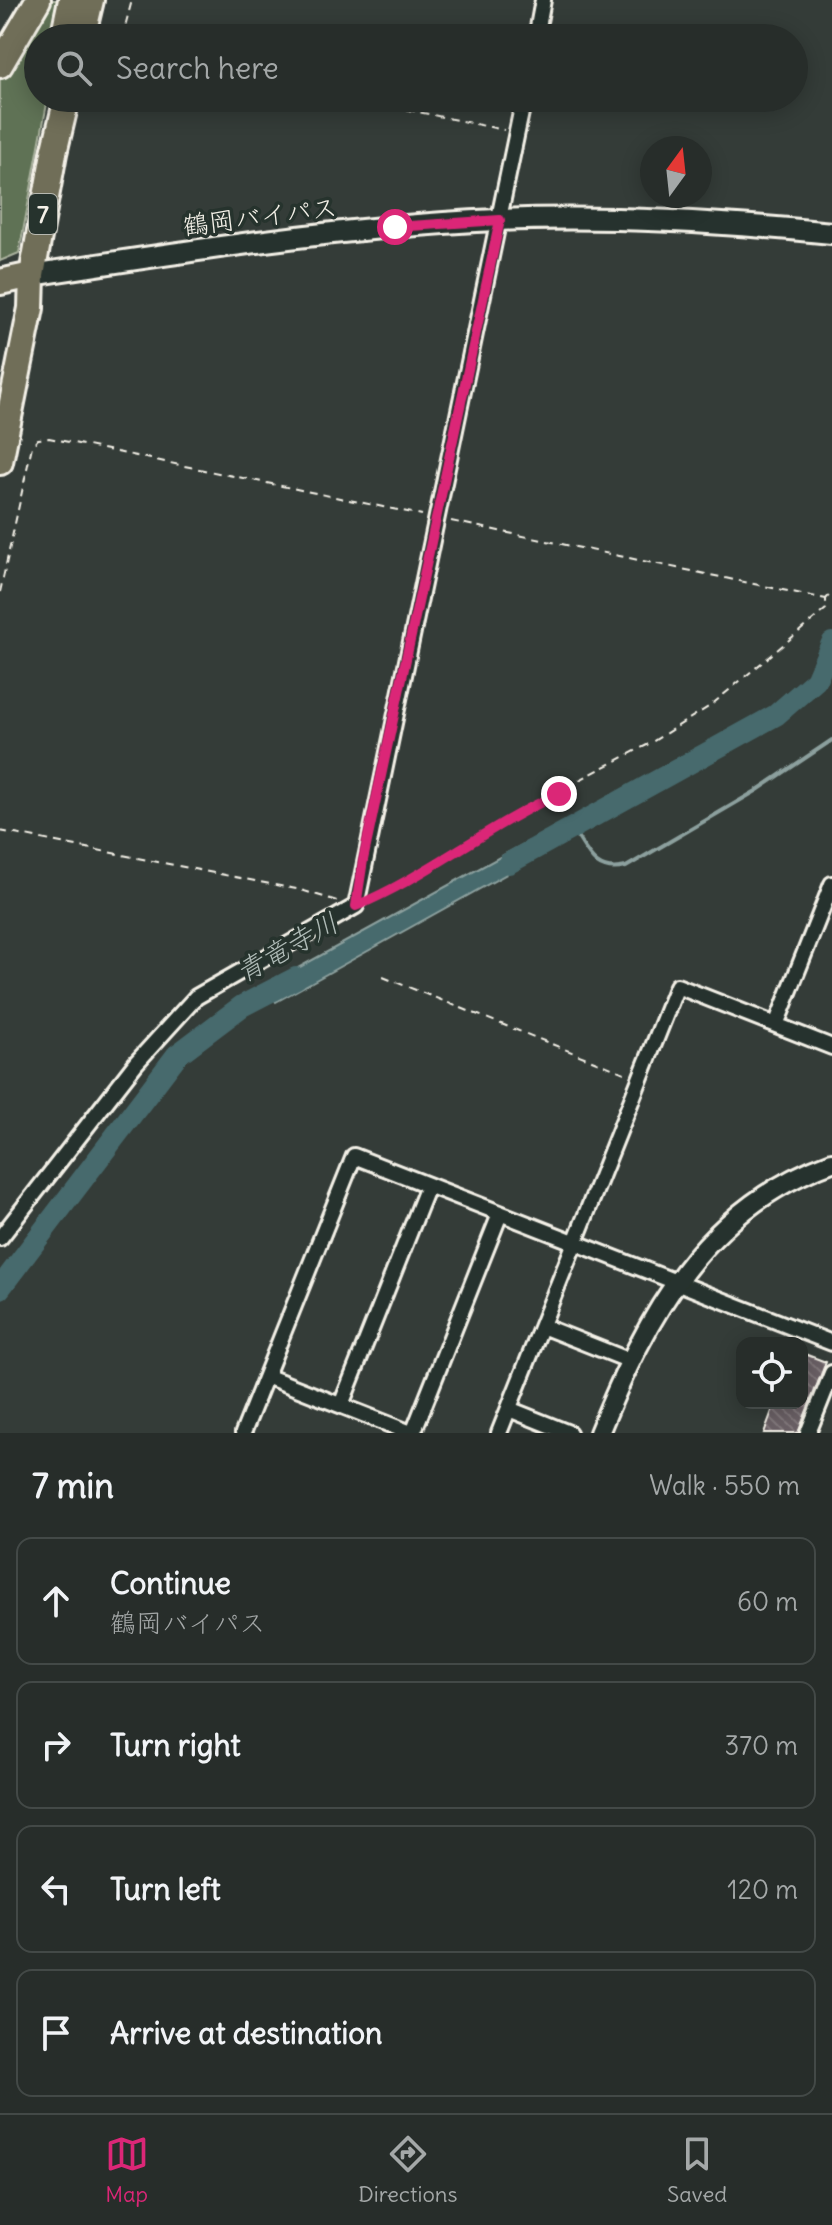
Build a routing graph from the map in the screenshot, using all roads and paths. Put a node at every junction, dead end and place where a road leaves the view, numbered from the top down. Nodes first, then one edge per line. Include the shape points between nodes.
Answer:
1 (38, 0) edge
2 (71, 0) edge
3 (91, 0) edge
4 (132, 0) edge
5 (543, 0) edge
6 (66, 24) edge
7 (85, 24) edge
8 (126, 24) edge
9 (539, 24) edge
10 (0, 65) edge
11 (56, 112) edge
12 (64, 112) edge
13 (420, 112) edge
14 (521, 112) edge
15 (517, 132) junction
16 (54, 153) junction
17 (500, 220) junction
18 (832, 233) edge
19 (32, 275) junction
20 (0, 282) edge
21 (0, 377) edge
22 (0, 462) edge
23 (438, 519) junction
24 (0, 592) edge
25 (832, 592) edge
26 (826, 599) junction
27 (0, 831) edge
28 (832, 884) edge
29 (356, 906) junction
30 (383, 977) dead end
31 (776, 1025) junction
32 (832, 1047) edge
33 (640, 1079) junction
34 (832, 1162) edge
35 (428, 1186) junction
36 (500, 1214) junction
37 (1, 1235) edge
38 (574, 1244) junction
39 (676, 1280) junction
40 (542, 1326) junction
41 (832, 1343) edge
42 (628, 1360) junction
43 (832, 1373) edge
44 (266, 1376) junction
45 (341, 1405) junction
46 (509, 1409) junction
47 (243, 1433) edge
48 (412, 1433) edge
49 (499, 1433) edge
50 (569, 1433) edge
51 (599, 1433) edge
52 (809, 1433) edge

1 - 10 highway
2 - 6 highway
3 - 7 highway
4 - 8 path
5 - 9 street
11 - 16 highway, 7
12 - 16 highway, 7
13 - 15 path
14 - 15 street
15 - 17 street
16 - 19 highway, 7
17 - 18 main road, 鶴岡バイパス via 678,222
17 - 19 main road, 鶴岡バイパス via 230,243
17 - 23 street
19 - 20 highway
19 - 21 highway via 13,313
19 - 22 highway via 31,308
23 - 24 path via 38,439 32,446
23 - 26 path
23 - 29 street
25 - 26 path
26 - 29 path via 826,609 710,706 523,809 392,891
27 - 29 path via 301,890
28 - 31 street
29 - 37 street via 196,997 136,1063
30 - 33 path
31 - 32 street
31 - 33 street via 677,986
33 - 38 street
34 - 39 street via 730,1221
35 - 36 street
35 - 44 street via 354,1156
35 - 45 street
36 - 38 street
36 - 48 street
38 - 39 street
38 - 40 street
39 - 41 street
39 - 42 street
40 - 42 street
40 - 46 street
42 - 51 street
43 - 52 street
44 - 45 street
44 - 47 street
45 - 48 street
46 - 49 street
46 - 50 street

